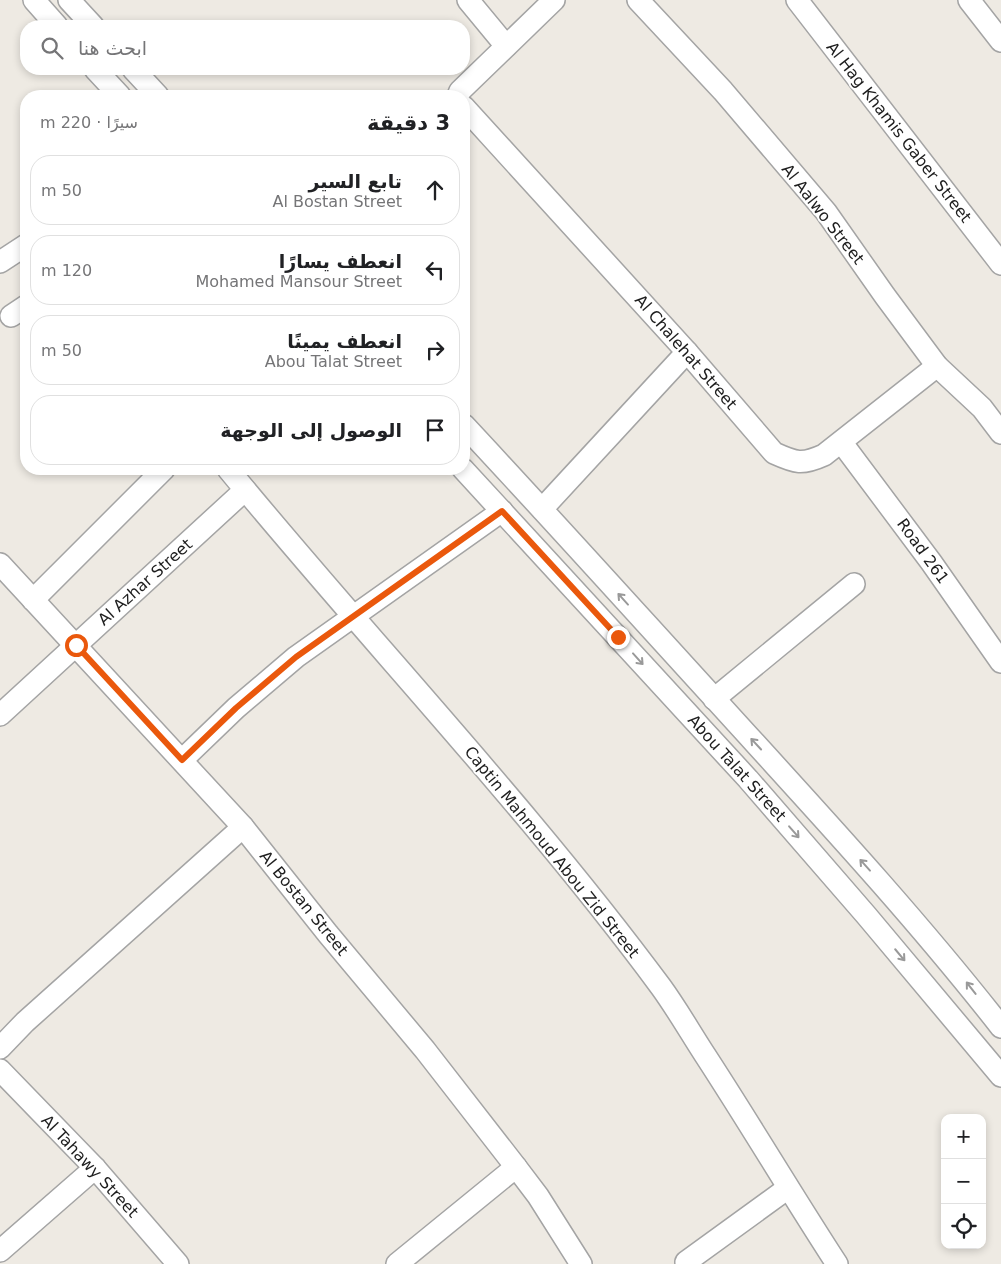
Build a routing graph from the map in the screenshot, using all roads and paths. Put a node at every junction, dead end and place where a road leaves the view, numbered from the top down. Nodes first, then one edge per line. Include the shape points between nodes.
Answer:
1 (34, 0) edge
2 (69, 0) edge
3 (468, 0) edge
4 (554, 0) edge
5 (638, 0) edge
6 (797, 0) edge
7 (969, 0) edge
8 (52, 20) edge
9 (87, 20) edge
10 (1001, 41) edge
11 (506, 46) junction
12 (101, 75) edge
13 (139, 75) edge
14 (114, 90) edge
15 (152, 90) edge
16 (461, 90) edge
17 (470, 114) edge
18 (20, 249) edge
19 (0, 262) edge
20 (1001, 264) edge
21 (687, 352) junction
22 (937, 366) junction
23 (999, 425) edge
24 (470, 431) edge
25 (842, 443) junction
26 (482, 444) junction
27 (470, 454) edge
28 (158, 475) edge
29 (233, 475) edge
30 (469, 475) edge
31 (245, 490) junction
32 (542, 509) junction
33 (502, 511) junction
34 (0, 564) edge
35 (854, 584) dead end
36 (33, 600) junction
37 (353, 616) junction
38 (76, 645) junction
39 (1001, 662) edge
40 (714, 699) junction
41 (0, 715) edge
42 (182, 760) junction
43 (243, 827) junction
44 (1001, 1027) edge
45 (0, 1048) edge
46 (0, 1070) edge
47 (1001, 1076) edge
48 (516, 1167) junction
49 (95, 1168) junction
50 (788, 1188) junction
51 (0, 1251) edge
52 (686, 1262) dead end
53 (178, 1264) edge
54 (397, 1264) edge
55 (582, 1264) edge
56 (837, 1264) edge

1 - 8 street
2 - 9 street
3 - 11 street
4 - 11 street
5 - 22 street, Al Aalwo Street via 723,91 826,212
6 - 20 street, Al Hag Khamis Gaber Street
7 - 10 street
11 - 16 street
12 - 14 street
13 - 15 street
17 - 21 street, Al Chalehat Street
18 - 19 street
21 - 25 street, Al Chalehat Street via 774,453 790,461 809,462
21 - 32 street
22 - 23 street, Al Aalwo Street
22 - 25 street, Al Chalehat Street
24 - 26 street, Abou Talat Street
25 - 39 street, Road 261
26 - 27 street
26 - 32 street, Abou Talat Street
28 - 36 street
29 - 31 street, Captin Mahmoud Abou Zid Street
30 - 33 street, Abou Talat Street
31 - 37 street, Captin Mahmoud Abou Zid Street
31 - 38 street, Al Azhar Street
40 -> 32 street, Abou Talat Street
33 - 37 street
33 -> 47 street, Abou Talat Street via 748,780
34 - 36 street, Al Bostan Street
35 - 40 street
36 - 38 street, Al Bostan Street
37 - 42 street via 296,657
37 - 50 street, Captin Mahmoud Abou Zid Street via 493,776 580,882 662,990
38 - 41 street, Al Azhar Street
38 - 42 street, Al Bostan Street
44 -> 40 street, Abou Talat Street via 889,892
42 - 43 street, Al Bostan Street
43 - 45 street
43 - 48 street, Al Bostan Street
46 - 49 street, Al Tahawy Street
48 - 54 street
48 - 55 street, Al Bostan Street
49 - 51 street
49 - 53 street, Al Tahawy Street
50 - 52 street
50 - 56 street, Captin Mahmoud Abou Zid Street

